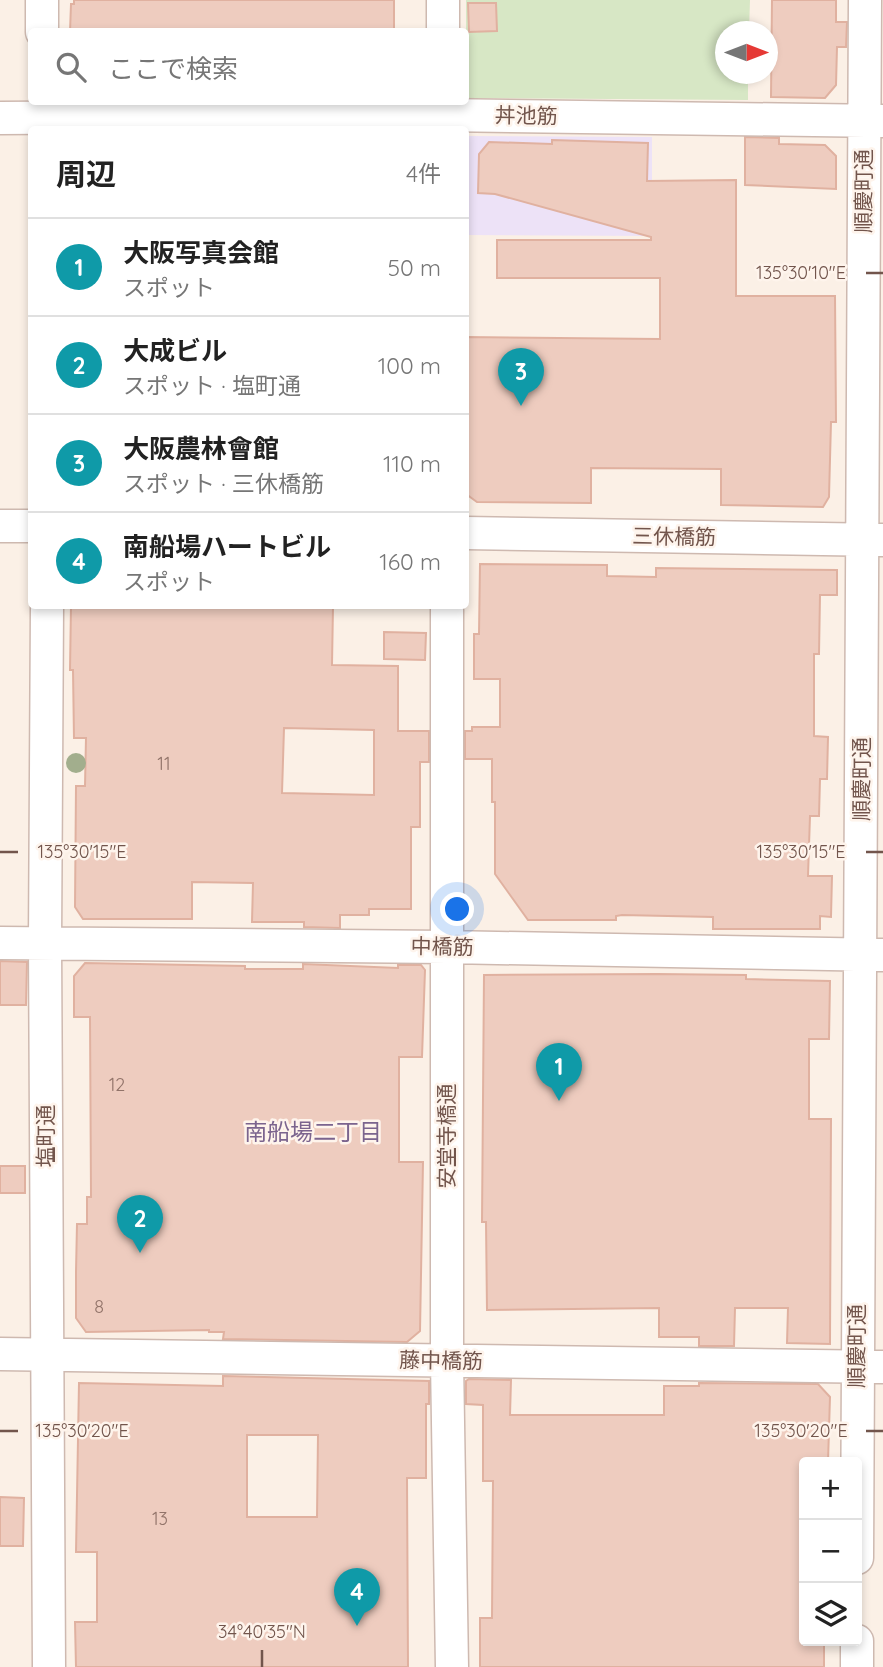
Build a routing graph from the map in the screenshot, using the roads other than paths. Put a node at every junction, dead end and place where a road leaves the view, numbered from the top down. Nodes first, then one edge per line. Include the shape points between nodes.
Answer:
1 (42, 0) edge
2 (443, 0) edge
3 (865, 0) edge
4 (42, 28) edge
5 (443, 28) edge
6 (442, 115) edge
7 (42, 116) edge
8 (0, 118) edge
9 (874, 120) edge
10 (0, 526) edge
11 (28, 526) edge
12 (469, 533) edge
13 (873, 540) edge
14 (47, 609) edge
15 (447, 609) edge
16 (0, 943) edge
17 (45, 943) junction
18 (447, 947) junction
19 (872, 955) edge
20 (0, 1354) edge
21 (46, 1354) junction
22 (447, 1361) junction
23 (870, 1367) edge
24 (860, 1520) edge
25 (857, 1646) edge
26 (49, 1667) edge
27 (452, 1667) edge
28 (857, 1667) edge

1 - 4 street
2 - 5 street
3 - 9 street, 順慶町通
6 - 7 street, 丼池筋
6 - 9 street, 丼池筋
7 - 8 street, 丼池筋
9 - 13 street, 順慶町通
10 - 11 street
12 - 13 street, 三休橋筋
13 - 19 street, 順慶町通
14 - 17 street, 塩町通
15 - 18 street, 安堂寺橋通
16 - 17 street, 中橋筋
17 - 18 street, 中橋筋
17 - 21 street, 塩町通
18 - 19 street, 中橋筋
18 - 22 street, 安堂寺橋通
19 - 23 street, 順慶町通
20 - 21 street, 藤中橋筋
21 - 22 street, 藤中橋筋
21 - 26 street, 塩町通
22 - 23 street, 藤中橋筋
22 - 27 street, 安堂寺橋通
23 - 24 street, 順慶町通
25 - 28 street

